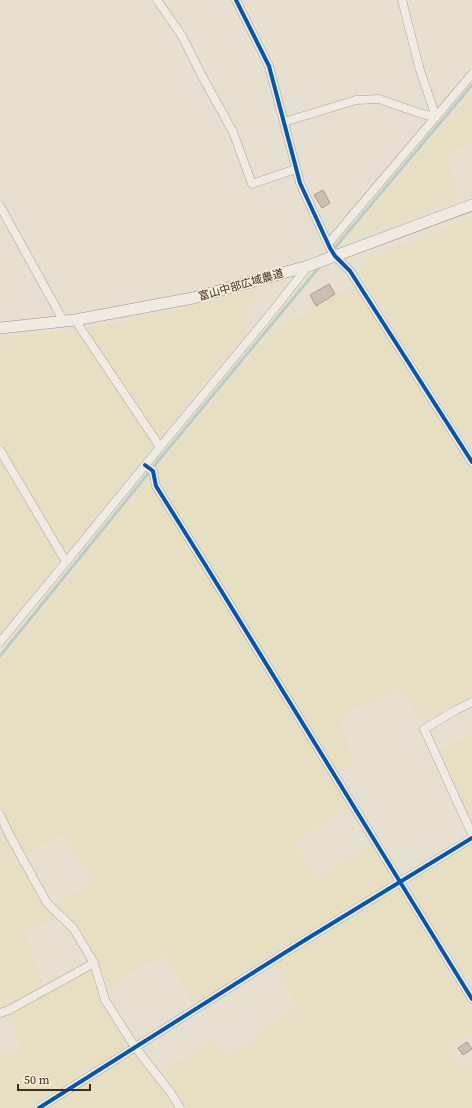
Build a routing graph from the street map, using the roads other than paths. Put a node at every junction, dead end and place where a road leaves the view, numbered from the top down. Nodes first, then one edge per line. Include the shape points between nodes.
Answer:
1 (157, 0) edge
2 (236, 0) edge
3 (402, 0) edge
4 (472, 74) edge
5 (436, 117) junction
6 (284, 122) junction
7 (296, 168) junction
8 (472, 205) edge
9 (0, 206) edge
10 (328, 244) junction
11 (335, 256) junction
12 (308, 266) junction
13 (69, 321) junction
14 (0, 328) edge
15 (160, 447) junction
16 (0, 450) edge
17 (472, 462) edge
18 (144, 465) junction
19 (66, 562) junction
20 (0, 642) edge
21 (472, 702) edge
22 (0, 815) edge
23 (472, 834) edge
24 (472, 838) edge
25 (400, 881) junction
26 (94, 963) junction
27 (472, 999) edge
28 (0, 1012) edge
29 (134, 1047) junction
30 (39, 1108) edge
31 (180, 1108) edge

1 - 7 street via 182,36 233,132 252,184
2 - 6 street via 269,66
3 - 5 street via 419,67
4 - 5 street
5 - 6 street via 380,99 356,100
5 - 10 street
6 - 7 street
7 - 10 street via 300,183
8 - 11 street, 富山中部広域農道
9 - 13 street
10 - 11 street
11 - 12 street, 富山中部広域農道
11 - 17 street via 350,271
12 - 13 street, 富山中部広域農道 via 193,298
12 - 15 street
13 - 14 street, 富山中部広域農道
13 - 15 street
15 - 18 street
16 - 19 street
18 - 19 street
18 - 25 street via 153,471 156,486
19 - 20 street
21 - 23 street via 424,729
22 - 26 street via 47,903 72,928
24 - 25 street
25 - 27 street
25 - 29 street
26 - 28 street via 9,1010
26 - 29 street via 105,1000
29 - 30 street
29 - 31 street

